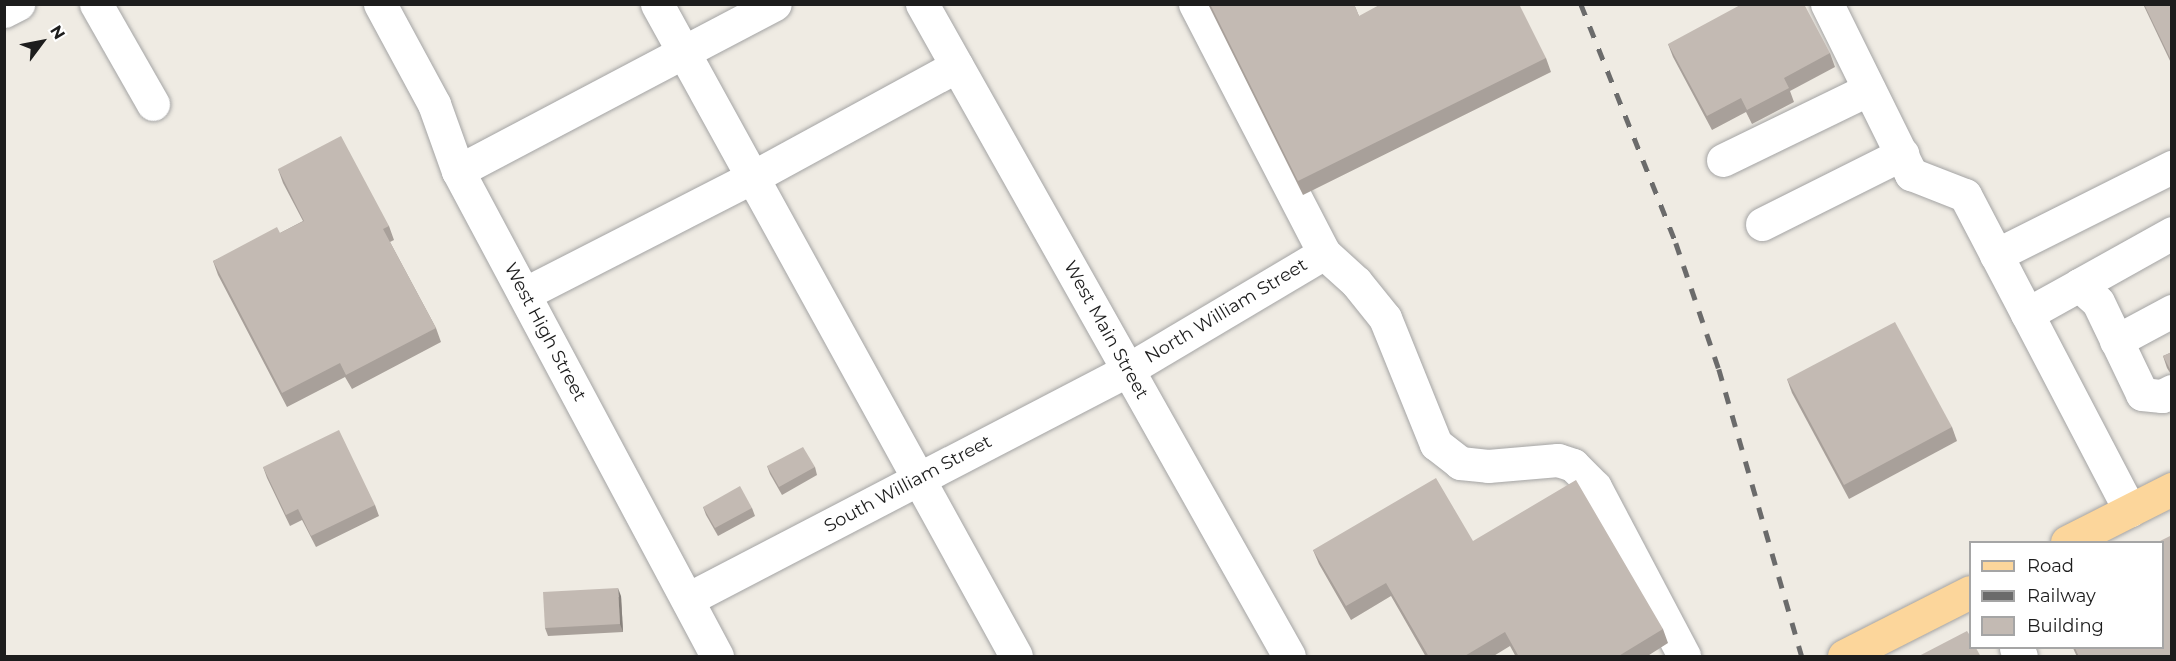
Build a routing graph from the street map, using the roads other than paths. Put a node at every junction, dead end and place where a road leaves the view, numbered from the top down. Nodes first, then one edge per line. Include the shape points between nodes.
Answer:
1 (18, 4) edge
2 (96, 4) edge
3 (380, 4) edge
4 (657, 4) edge
5 (776, 4) edge
6 (922, 4) edge
7 (1195, 4) edge
8 (1827, 4) edge
9 (4, 11) edge
10 (684, 53) junction
11 (957, 66) junction
12 (1869, 89) junction
13 (153, 104) dead end
14 (1902, 154) junction
15 (1723, 160) dead end
16 (2172, 168) edge
17 (458, 171) junction
18 (753, 177) junction
19 (1762, 224) dead end
20 (2172, 233) edge
21 (1324, 253) junction
22 (1996, 255) junction
23 (2079, 285) junction
24 (524, 294) junction
25 (2172, 311) edge
26 (2027, 314) junction
27 (2116, 341) junction
28 (1128, 369) junction
29 (2172, 391) edge
30 (920, 478) junction
31 (2172, 489) edge
32 (2130, 510) junction
33 (2071, 541) edge
34 (1969, 593) edge
35 (687, 599) junction
36 (1850, 655) edge
37 (717, 657) edge
38 (1016, 657) edge
39 (1289, 657) edge
40 (1684, 657) edge

1 - 9 street
2 - 13 street
3 - 17 street, West High Street via 434,104
4 - 10 street
5 - 10 street
6 - 11 street, West Main Street
7 - 21 street
8 - 12 street
10 - 17 street
10 - 18 street
11 - 18 street
11 - 28 street, West Main Street
12 - 14 street
12 - 15 street
14 - 19 street
14 - 22 street via 1911,174 1965,195
16 - 22 street
17 - 24 street, West High Street
18 - 24 street
18 - 30 street
20 - 23 street
21 - 28 street, North William Street
21 - 40 street via 1356,282 1385,318 1436,444 1460,463 1488,466 1558,460 1573,465 1595,487
22 - 26 street
23 - 26 street
23 - 27 street via 2098,302
24 - 35 street, West High Street
25 - 27 street
26 - 32 street
27 - 29 street via 2142,394 2162,396
28 - 30 street, South William Street
28 - 39 street, West Main Street
30 - 35 street, South William Street
30 - 38 street
31 - 32 main road
32 - 33 main road
34 - 36 main road
35 - 37 street, West High Street

